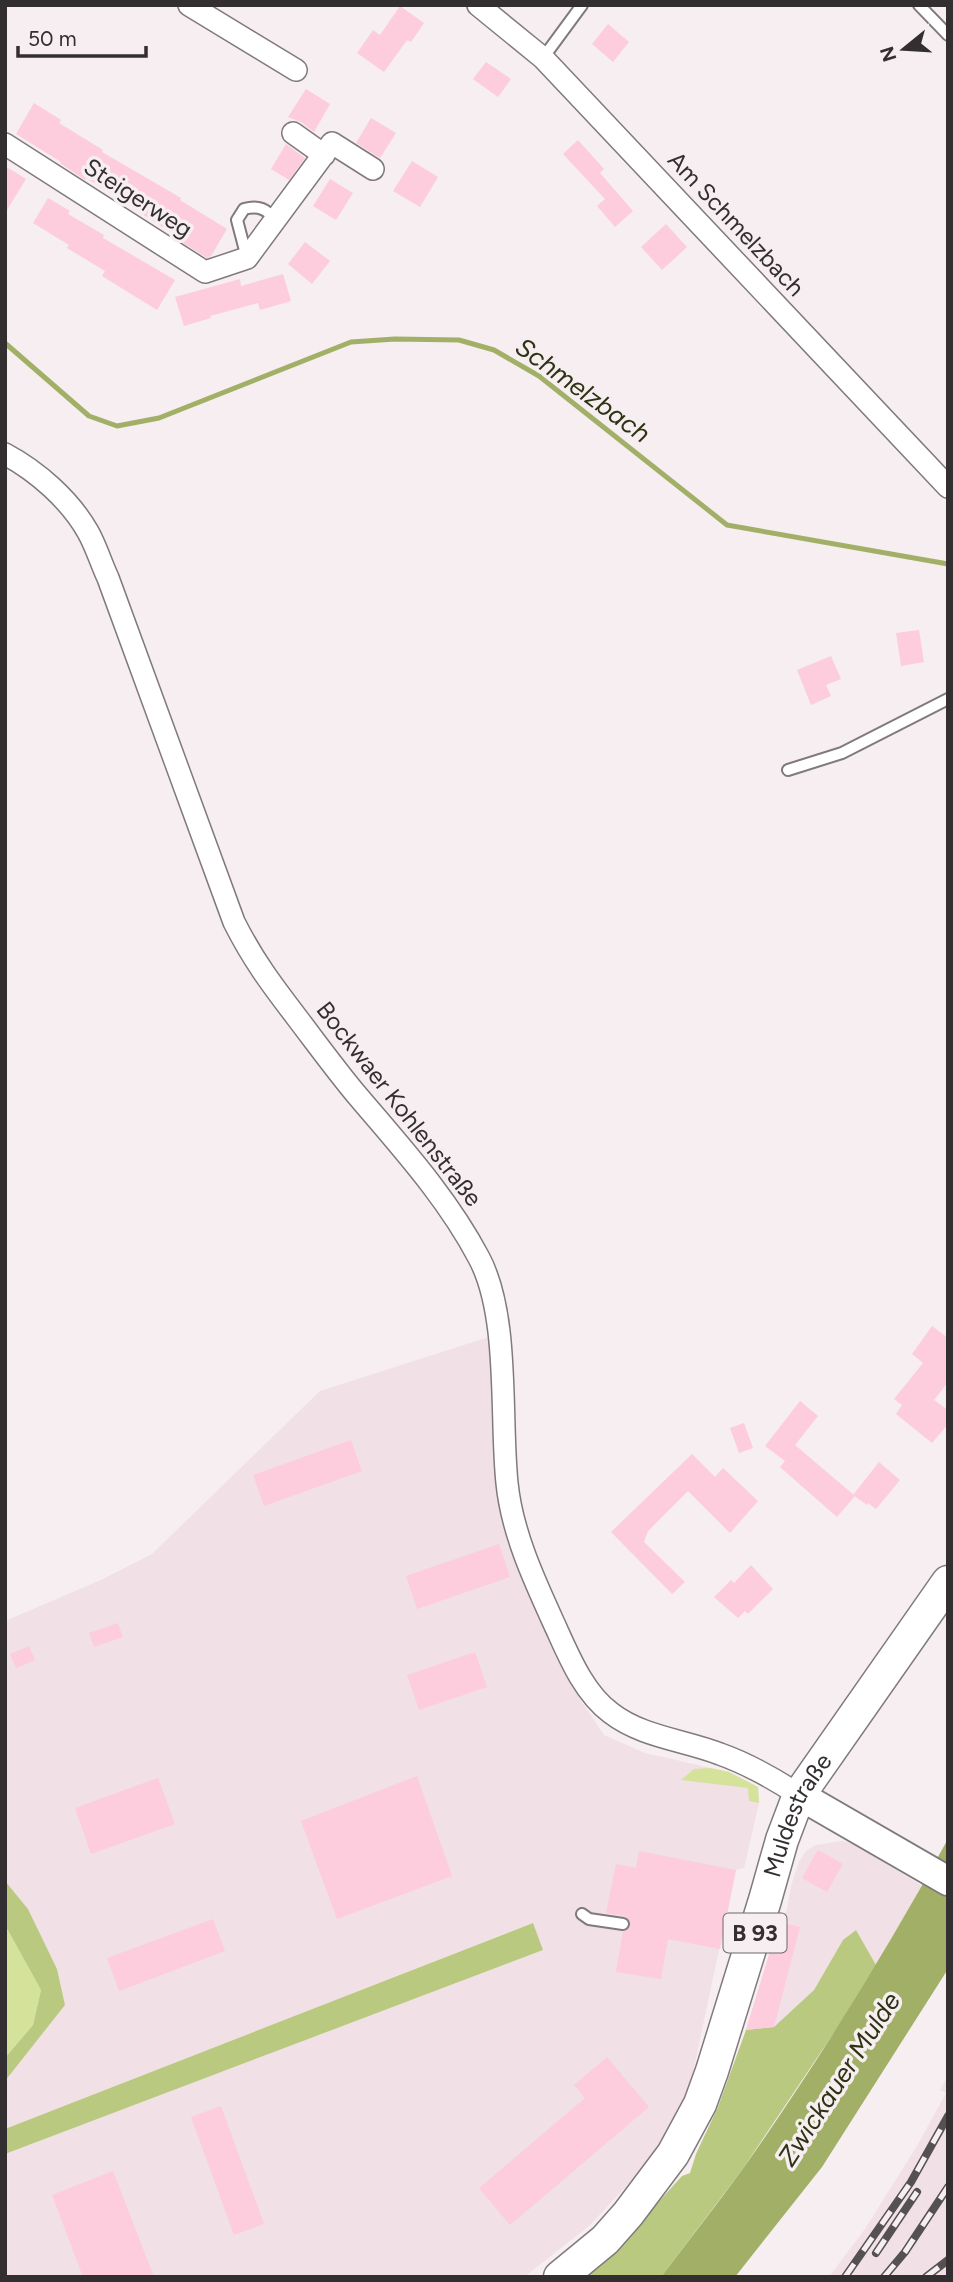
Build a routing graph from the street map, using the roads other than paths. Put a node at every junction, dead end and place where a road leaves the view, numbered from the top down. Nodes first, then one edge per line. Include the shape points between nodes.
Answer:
1 (189, 5) edge
2 (478, 5) edge
3 (583, 5) edge
4 (919, 5) edge
5 (948, 35) edge
6 (543, 58) junction
7 (296, 70) dead end
8 (293, 133) dead end
9 (5, 144) edge
10 (324, 155) junction
11 (373, 169) dead end
12 (276, 220) junction
13 (247, 258) junction
14 (5, 454) edge
15 (948, 486) edge
16 (948, 699) edge
17 (788, 770) dead end
18 (948, 1582) edge
19 (799, 1795) junction
20 (948, 1881) edge
21 (582, 1914) dead end
22 (623, 1924) dead end
23 (560, 2277) edge

1 - 7 street
2 - 6 street, Am Schmelzbach
3 - 6 lane
4 - 5 lane
6 - 15 street, Am Schmelzbach
8 - 10 street
9 - 13 street, Steigerweg via 205,272
10 - 11 street via 332,143
10 - 12 street
12 - 13 street
12 - 13 lane via 267,210 244,209 237,220
14 - 19 street, Bockwaer Kohlenstraße via 51,488 88,532 234,922 253,958 353,1090 422,1171 482,1262 500,1346 512,1519 545,1604 582,1679 611,1714 637,1728 720,1754 767,1774
16 - 17 lane via 842,753
18 - 19 main road, Muldestraße / B 93
19 - 20 main road
19 - 23 main road, Muldestraße / B 93 via 700,2104 673,2154 628,2214
21 - 22 lane

